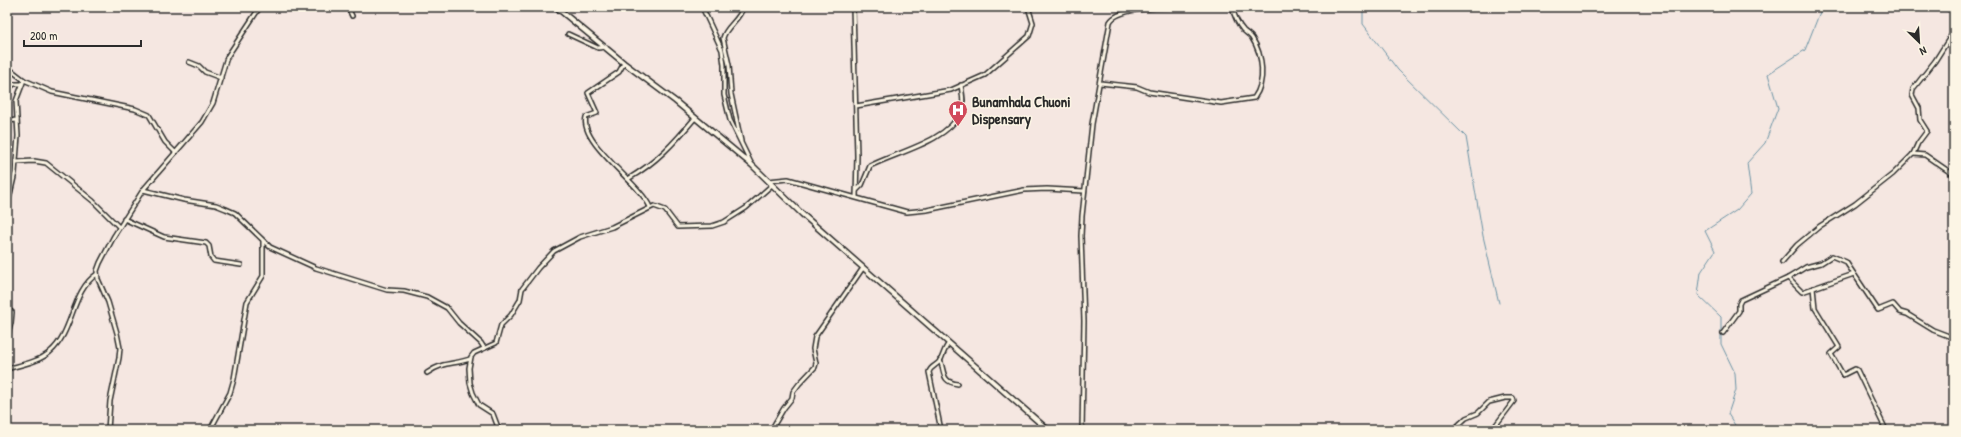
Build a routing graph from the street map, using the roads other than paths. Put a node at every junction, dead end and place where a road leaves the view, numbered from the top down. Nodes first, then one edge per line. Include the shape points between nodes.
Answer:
1 (260, 7) edge
2 (348, 7) edge
3 (556, 7) edge
4 (702, 7) edge
5 (743, 7) edge
6 (853, 7) edge
7 (1028, 7) edge
8 (1181, 7) edge
9 (1232, 7) edge
10 (1945, 7) edge
11 (1954, 12) edge
12 (352, 16) dead end
13 (1954, 31) edge
14 (568, 34) dead end
15 (606, 48) junction
16 (189, 62) dead end
17 (624, 63) junction
18 (7, 67) edge
19 (221, 78) junction
20 (24, 80) junction
21 (1100, 83) junction
22 (22, 84) junction
23 (961, 85) junction
24 (7, 90) edge
25 (856, 106) junction
26 (695, 118) junction
27 (17, 120) junction
28 (7, 121) edge
29 (743, 146) junction
30 (175, 152) junction
31 (1913, 154) junction
32 (16, 162) junction
33 (752, 165) junction
34 (1954, 175) edge
35 (628, 179) junction
36 (768, 181) junction
37 (772, 185) junction
38 (142, 190) junction
39 (857, 190) junction
40 (1084, 191) junction
41 (856, 197) junction
42 (7, 207) edge
43 (650, 207) junction
44 (124, 219) junction
45 (119, 227) junction
46 (263, 241) junction
47 (1782, 262) dead end
48 (241, 265) dead end
49 (863, 268) junction
50 (97, 274) junction
51 (1854, 274) junction
52 (1788, 278) junction
53 (1813, 288) junction
54 (7, 309) edge
55 (1722, 333) dead end
56 (7, 338) edge
57 (1954, 338) edge
58 (948, 343) junction
59 (484, 348) junction
60 (470, 359) junction
61 (940, 360) junction
62 (7, 369) edge
63 (427, 373) dead end
64 (958, 384) dead end
65 (108, 430) edge
66 (210, 430) edge
67 (499, 430) edge
68 (771, 430) edge
69 (941, 430) edge
70 (1048, 430) edge
71 (1082, 430) edge
72 (1453, 430) edge
73 (1492, 430) edge
74 (1886, 430) edge

1 - 19 street via 227,57
2 - 12 street
3 - 15 street
4 - 29 street via 722,50 724,96 730,120
5 - 29 street via 740,16 723,38 733,105
6 - 25 street
7 - 23 street via 1033,23 1027,39 989,73
8 - 21 street via 1127,11 1112,18
9 - 21 street via 1235,18 1252,38 1258,51 1262,73 1261,87 1254,98 1221,103 1149,92 1137,87
10 - 11 street
13 - 31 street via 1913,90 1912,95 1919,108 1920,120 1927,131
14 - 15 street via 598,48
15 - 17 street
16 - 19 street via 199,66 204,72
17 - 26 street
17 - 35 street via 619,72 588,93 597,113 587,116 585,124 601,151
18 - 20 street
19 - 30 street via 213,103 202,122
20 - 22 street
20 - 30 street via 60,94 144,112
21 - 40 street
22 - 24 street via 14,84
22 - 27 street via 16,101
23 - 25 street via 951,90
23 - 39 street via 962,109 952,124 932,139 870,166 862,185
25 - 39 street
26 - 33 street
26 - 35 street via 666,152
27 - 28 street
27 - 32 street
29 - 33 street
30 - 38 street
31 - 34 street via 1925,155
31 - 47 street via 1856,204 1820,226 1797,245
32 - 42 street
32 - 45 street via 46,163 93,201
33 - 36 street
35 - 43 street via 644,195
36 - 37 street
36 - 41 street via 788,179
37 - 43 street via 736,215 712,226 678,227 665,210
37 - 49 street
38 - 44 street
38 - 46 street via 221,206 235,213
39 - 41 street
40 - 41 street via 1024,190 915,212 897,210
40 - 71 street via 1081,236 1084,321
43 - 59 street via 554,251 522,289 520,300 501,325 496,343
44 - 45 street
44 - 48 street via 164,237 206,244 214,261
45 - 50 street
46 - 59 street via 271,248 316,268 387,290 427,297 447,308
46 - 66 street via 263,276 247,302 232,386
49 - 58 street
49 - 68 street via 815,337 815,367 793,392 792,398
50 - 62 street via 83,289 67,327 51,352
50 - 65 street via 119,343
51 - 52 street via 1846,262 1832,256 1820,264 1801,269
51 - 53 street
51 - 57 street via 1878,310 1893,304 1900,312
52 - 53 street via 1800,292
52 - 55 street via 1741,300 1739,311
53 - 74 street via 1815,308 1839,348 1831,354 1832,358 1843,375 1855,368 1857,370
54 - 56 street via 12,312
58 - 61 street
58 - 70 street
59 - 60 street via 474,353
60 - 63 street via 460,363 444,364
60 - 67 street via 470,383 473,393 479,405 493,414
61 - 64 street via 945,378 951,383
61 - 69 street via 929,372
72 - 73 street via 1489,402 1512,398 1514,401 1511,407

